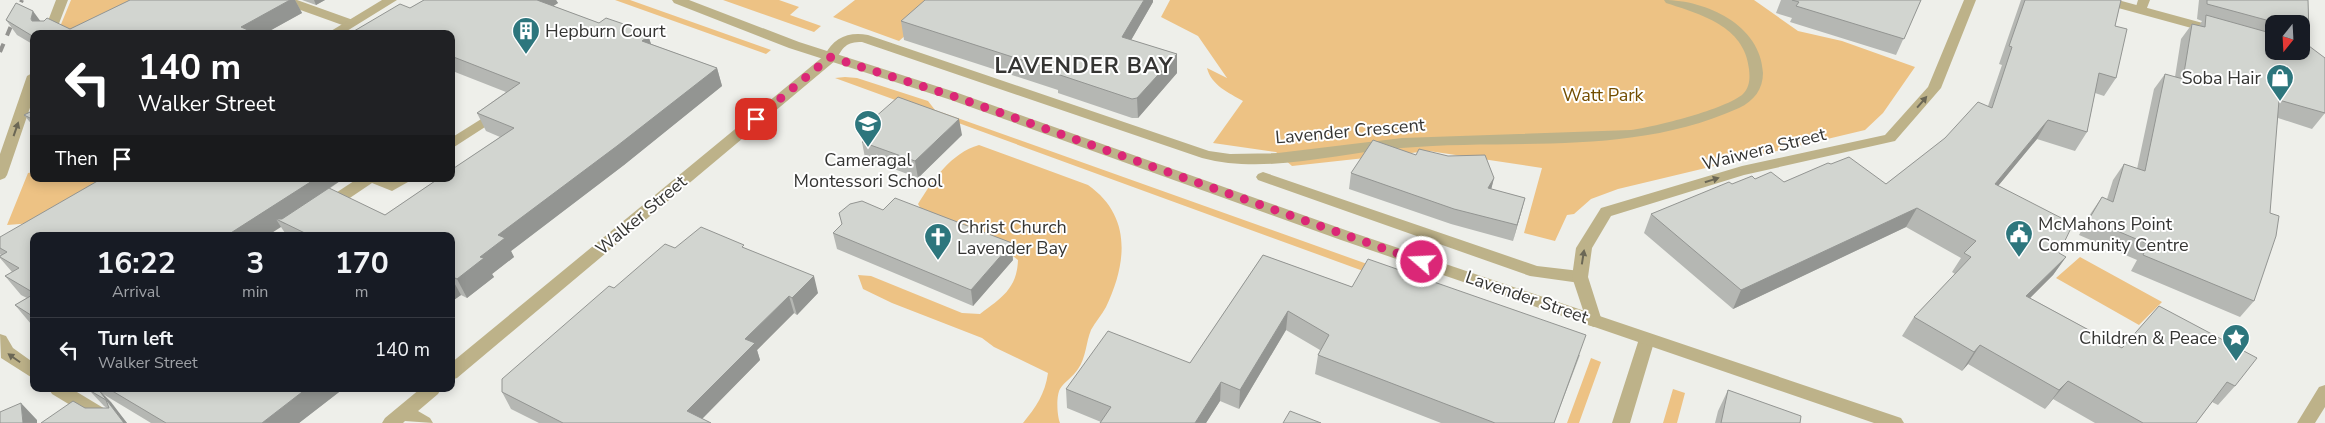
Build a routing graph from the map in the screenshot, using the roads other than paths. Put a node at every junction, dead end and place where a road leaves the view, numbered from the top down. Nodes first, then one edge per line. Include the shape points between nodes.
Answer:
1 (62, 0) edge
2 (285, 0) edge
3 (391, 0) edge
4 (678, 0) edge
5 (1670, 0) edge
6 (1970, 0) edge
7 (2104, 0) edge
8 (2142, 5) edge
9 (349, 24) junction
10 (51, 30) edge
11 (339, 30) edge
12 (2228, 34) edge
13 (830, 57) junction
14 (30, 88) edge
15 (494, 115) edge
16 (455, 142) edge
17 (0, 175) edge
18 (1263, 177) dead end
19 (362, 182) edge
20 (383, 182) edge
21 (398, 182) edge
22 (313, 215) edge
23 (1580, 277) junction
24 (1594, 321) junction
25 (1647, 339) junction
26 (0, 340) edge
27 (30, 369) edge
28 (455, 370) edge
29 (63, 392) edge
30 (428, 392) edge
31 (2325, 392) edge
32 (397, 417) edge
33 (114, 423) edge
34 (424, 423) edge
35 (1620, 423) edge
36 (1895, 423) edge
37 (2306, 423) edge

1 - 10 street
2 - 9 street
3 - 9 street
4 - 13 street, Lavender Street
5 - 13 street, Lavender Crescent via 1703,11 1736,30 1747,41 1753,51 1758,74 1753,91 1726,108 1656,130 1618,136 1402,143 1230,160 863,38 841,41
23 -> 6 street, Waiwera Street via 1584,248 1606,212 1742,171 1890,138 1934,88
7 - 8 street
8 - 12 street
9 - 11 street
13 - 24 street, Lavender Street via 953,96
13 - 28 street, Walker Street
17 -> 14 street
15 - 16 street
18 - 23 street via 1536,272
19 - 22 street
20 - 21 street via 392,186
23 - 24 street, Waiwera Street
24 - 25 street, Lavender Street
25 - 35 street
25 - 36 street, Lavender Street
27 -> 26 street via 7,353
29 - 33 street
30 - 32 street
31 - 37 street
32 - 34 street

